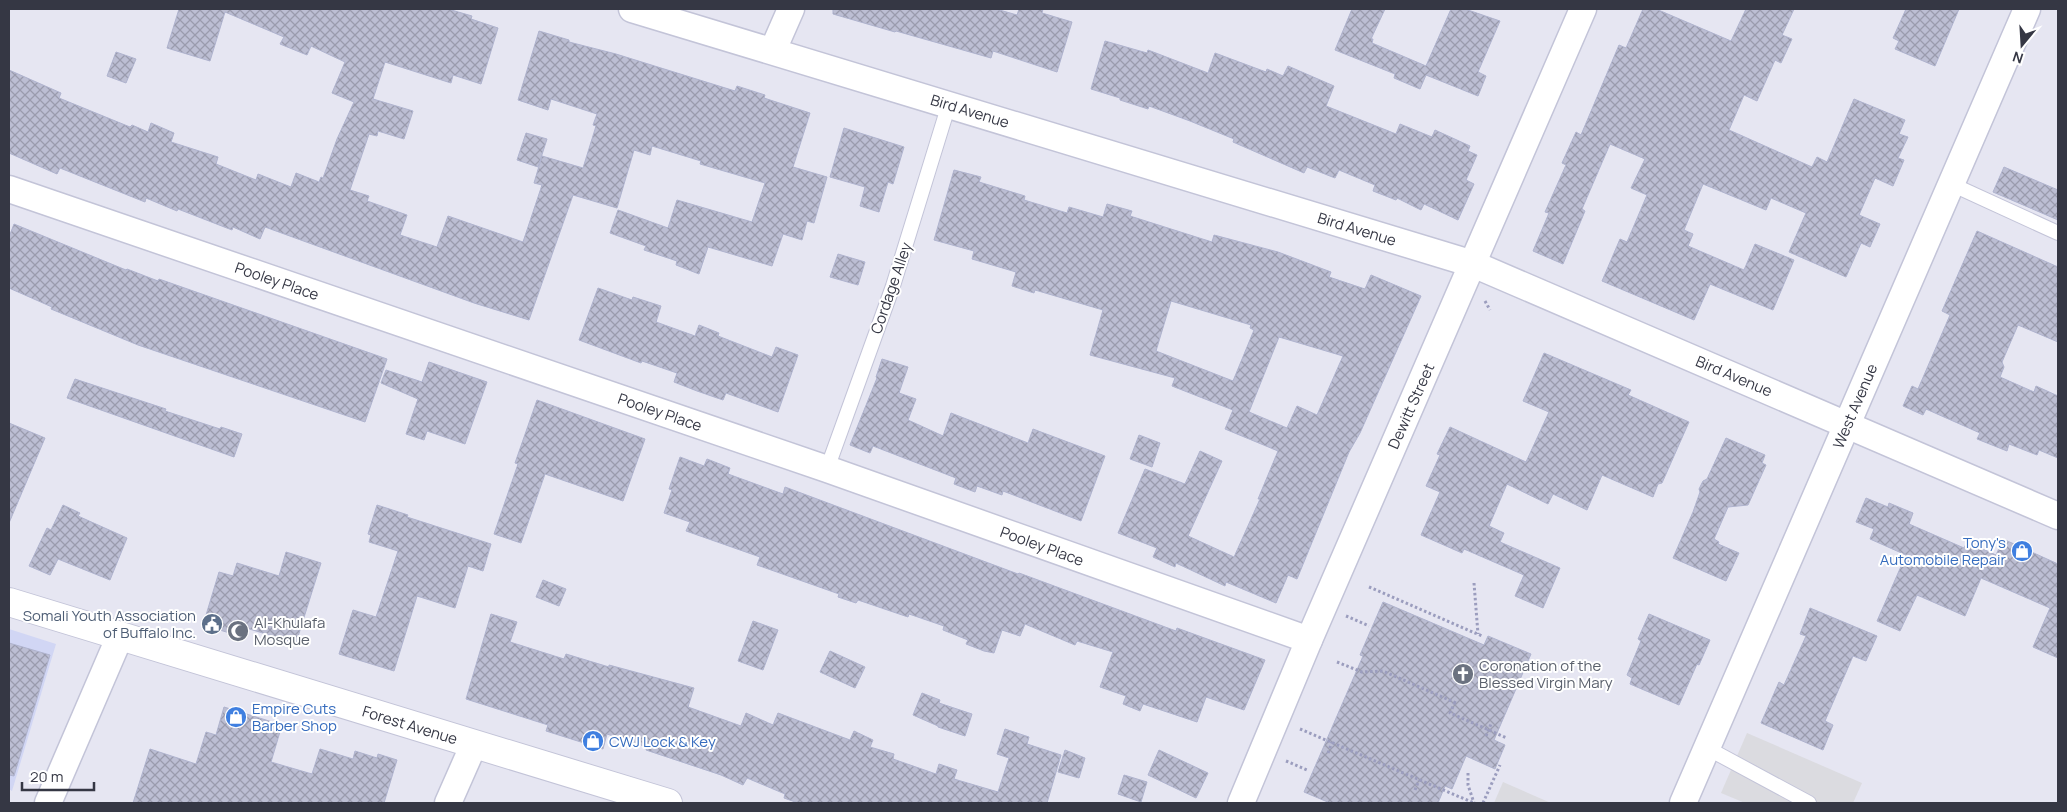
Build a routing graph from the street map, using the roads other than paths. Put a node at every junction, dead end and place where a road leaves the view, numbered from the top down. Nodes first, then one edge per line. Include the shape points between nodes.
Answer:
1 (632, 9) edge
2 (791, 9) edge
3 (1583, 9) edge
4 (2027, 9) edge
5 (773, 50) junction
6 (949, 104) junction
7 (1951, 184) junction
8 (9, 189) edge
9 (2058, 233) edge
10 (1474, 264) junction
11 (1847, 425) junction
12 (827, 469) junction
13 (2058, 516) edge
14 (9, 602) edge
15 (120, 636) junction
16 (1309, 640) junction
17 (474, 744) junction
18 (1707, 748) junction
19 (48, 803) edge
20 (448, 803) edge
21 (668, 803) edge
22 (1241, 803) edge
23 (1683, 803) edge
24 (1809, 803) edge

1 - 5 street, Bird Avenue
2 - 5 street
3 - 10 street, Dewitt Street
4 - 7 street, West Avenue
5 - 6 street, Bird Avenue
6 - 10 street, Bird Avenue
6 - 12 lane, Cordage Alley via 893,286
7 - 9 lane
7 - 11 street, West Avenue
8 - 12 street, Pooley Place
10 - 11 street, Bird Avenue
10 - 16 street, Dewitt Street
11 - 13 street, Bird Avenue
11 - 18 street, West Avenue
12 - 16 street, Pooley Place
14 - 15 street, Forest Avenue
15 - 17 street, Forest Avenue
15 - 19 street
16 - 22 street, Dewitt Street
17 - 20 street
17 - 21 street, Forest Avenue
18 - 23 street, West Avenue
18 - 24 lane

